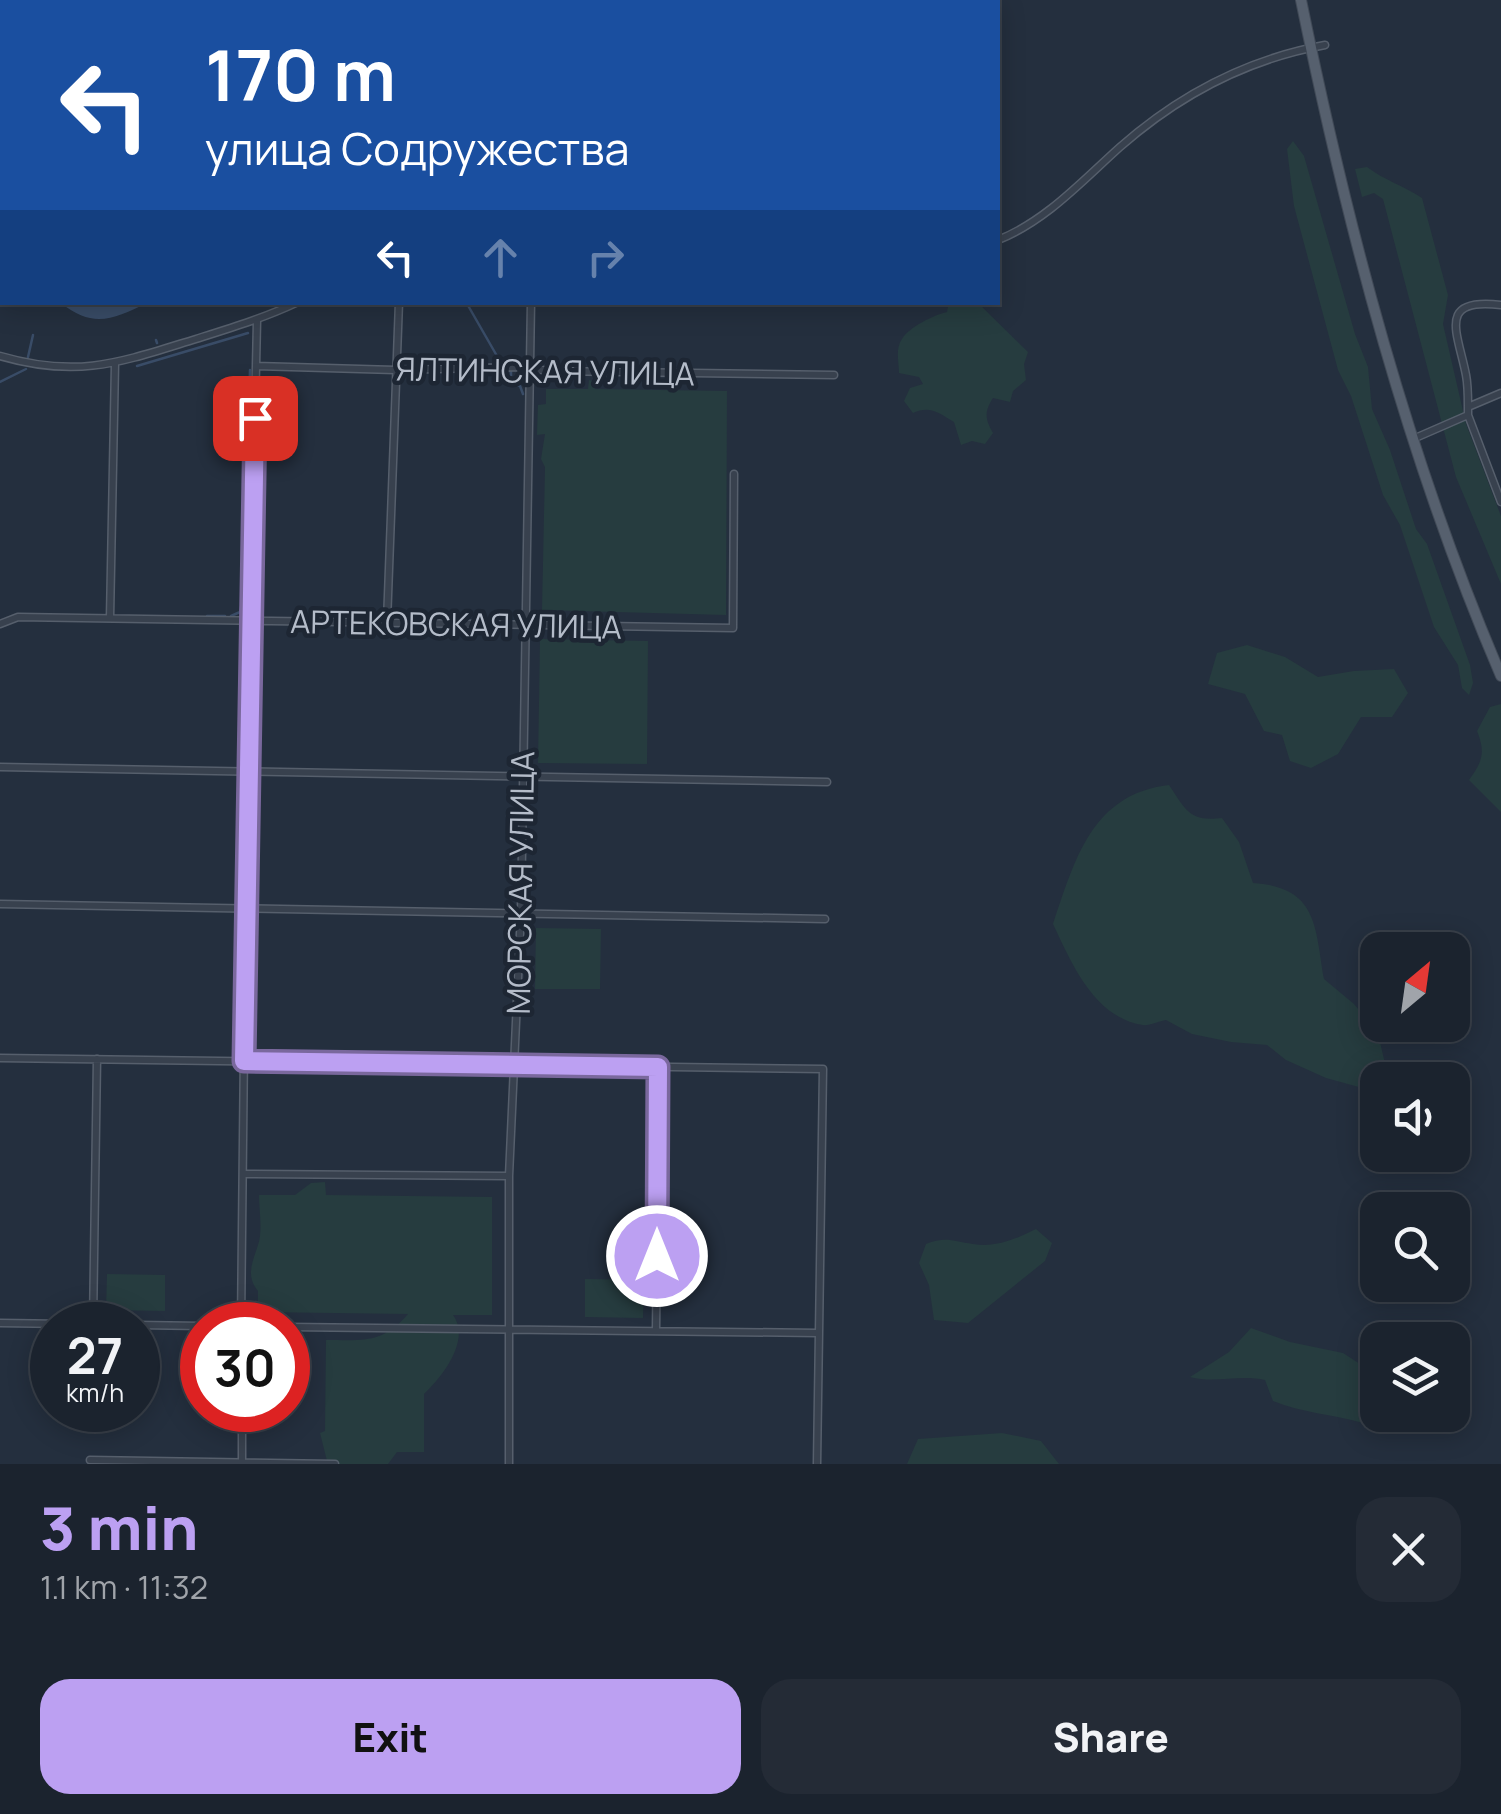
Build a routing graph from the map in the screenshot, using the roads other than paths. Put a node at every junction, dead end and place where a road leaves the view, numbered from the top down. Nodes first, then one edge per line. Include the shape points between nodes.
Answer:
1 (1301, 0) edge
2 (1325, 45) dead end
3 (1311, 47) junction
4 (1000, 239) edge
5 (292, 305) edge
6 (398, 305) edge
7 (531, 305) edge
8 (1501, 305) edge
9 (257, 321) junction
10 (0, 356) edge
11 (115, 364) junction
12 (256, 366) junction
13 (531, 368) junction
14 (395, 370) junction
15 (834, 375) dead end
16 (1501, 394) edge
17 (1468, 411) junction
18 (1414, 438) junction
19 (734, 474) dead end
20 (1501, 502) edge
21 (110, 618) junction
22 (249, 620) junction
23 (387, 622) junction
24 (0, 624) edge
25 (526, 625) junction
26 (1501, 640) edge
27 (1488, 645) junction
28 (1501, 676) edge
29 (0, 767) edge
30 (246, 771) junction
31 (523, 775) junction
32 (827, 782) dead end
33 (0, 904) edge
34 (246, 907) junction
35 (521, 912) junction
36 (825, 918) dead end
37 (0, 1058) edge
38 (97, 1059) junction
39 (244, 1061) junction
40 (516, 1064) junction
41 (658, 1067) junction
42 (244, 1174) junction
43 (509, 1176) junction
44 (93, 1302) edge
45 (242, 1302) edge
46 (0, 1324) edge
47 (30, 1324) edge
48 (310, 1327) edge
49 (508, 1330) junction
50 (656, 1331) junction
51 (818, 1334) junction
52 (242, 1432) edge
53 (90, 1460) dead end
54 (242, 1463) edge
55 (335, 1464) edge
56 (509, 1464) edge
57 (817, 1464) edge

1 - 3 main road
2 - 3 street
3 - 4 street via 1198,90 1149,123 1058,203
3 - 18 main road via 1356,248
5 - 9 street
6 - 14 street
7 - 13 street, МОРСКАЯ УЛИЦА
8 - 17 street via 1466,305 1454,322
9 - 11 street
9 - 12 street
10 - 11 street via 50,368
11 - 21 street
12 - 14 street, ЯЛТИНСКАЯ УЛИЦА
12 - 22 street
13 - 14 street, ЯЛТИНСКАЯ УЛИЦА
13 - 15 street, ЯЛТИНСКАЯ УЛИЦА
13 - 25 street, МОРСКАЯ УЛИЦА
14 - 23 street
16 - 17 street
17 - 18 street
17 - 20 street
18 - 27 main road
19 - 25 street, АРТЕКОВСКАЯ УЛИЦА via 733,628
21 - 22 street, АРТЕКОВСКАЯ УЛИЦА
21 - 24 street, АРТЕКОВСКАЯ УЛИЦА via 18,617
22 - 23 street, АРТЕКОВСКАЯ УЛИЦА
22 - 30 street
23 - 25 street, АРТЕКОВСКАЯ УЛИЦА
25 - 31 street, МОРСКАЯ УЛИЦА
26 - 27 street
27 - 28 main road
29 - 30 street
30 - 31 street
30 - 34 street
31 - 32 street
31 - 35 street, МОРСКАЯ УЛИЦА
33 - 34 street
34 - 35 street
34 - 39 street
35 - 36 street
35 - 40 street, МОРСКАЯ УЛИЦА
37 - 38 street
38 - 39 street
38 - 44 street
39 - 40 street
39 - 42 street
40 - 41 street
40 - 43 street, МОРСКАЯ УЛИЦА
41 - 50 street
41 - 51 street via 823,1070
42 - 43 street
42 - 45 street
43 - 49 street, МОРСКАЯ УЛИЦА
46 - 47 street
48 - 49 street
49 - 50 street
49 - 56 street, МОРСКАЯ УЛИЦА
50 - 51 street
51 - 57 street
52 - 54 street
53 - 54 street
54 - 55 street

